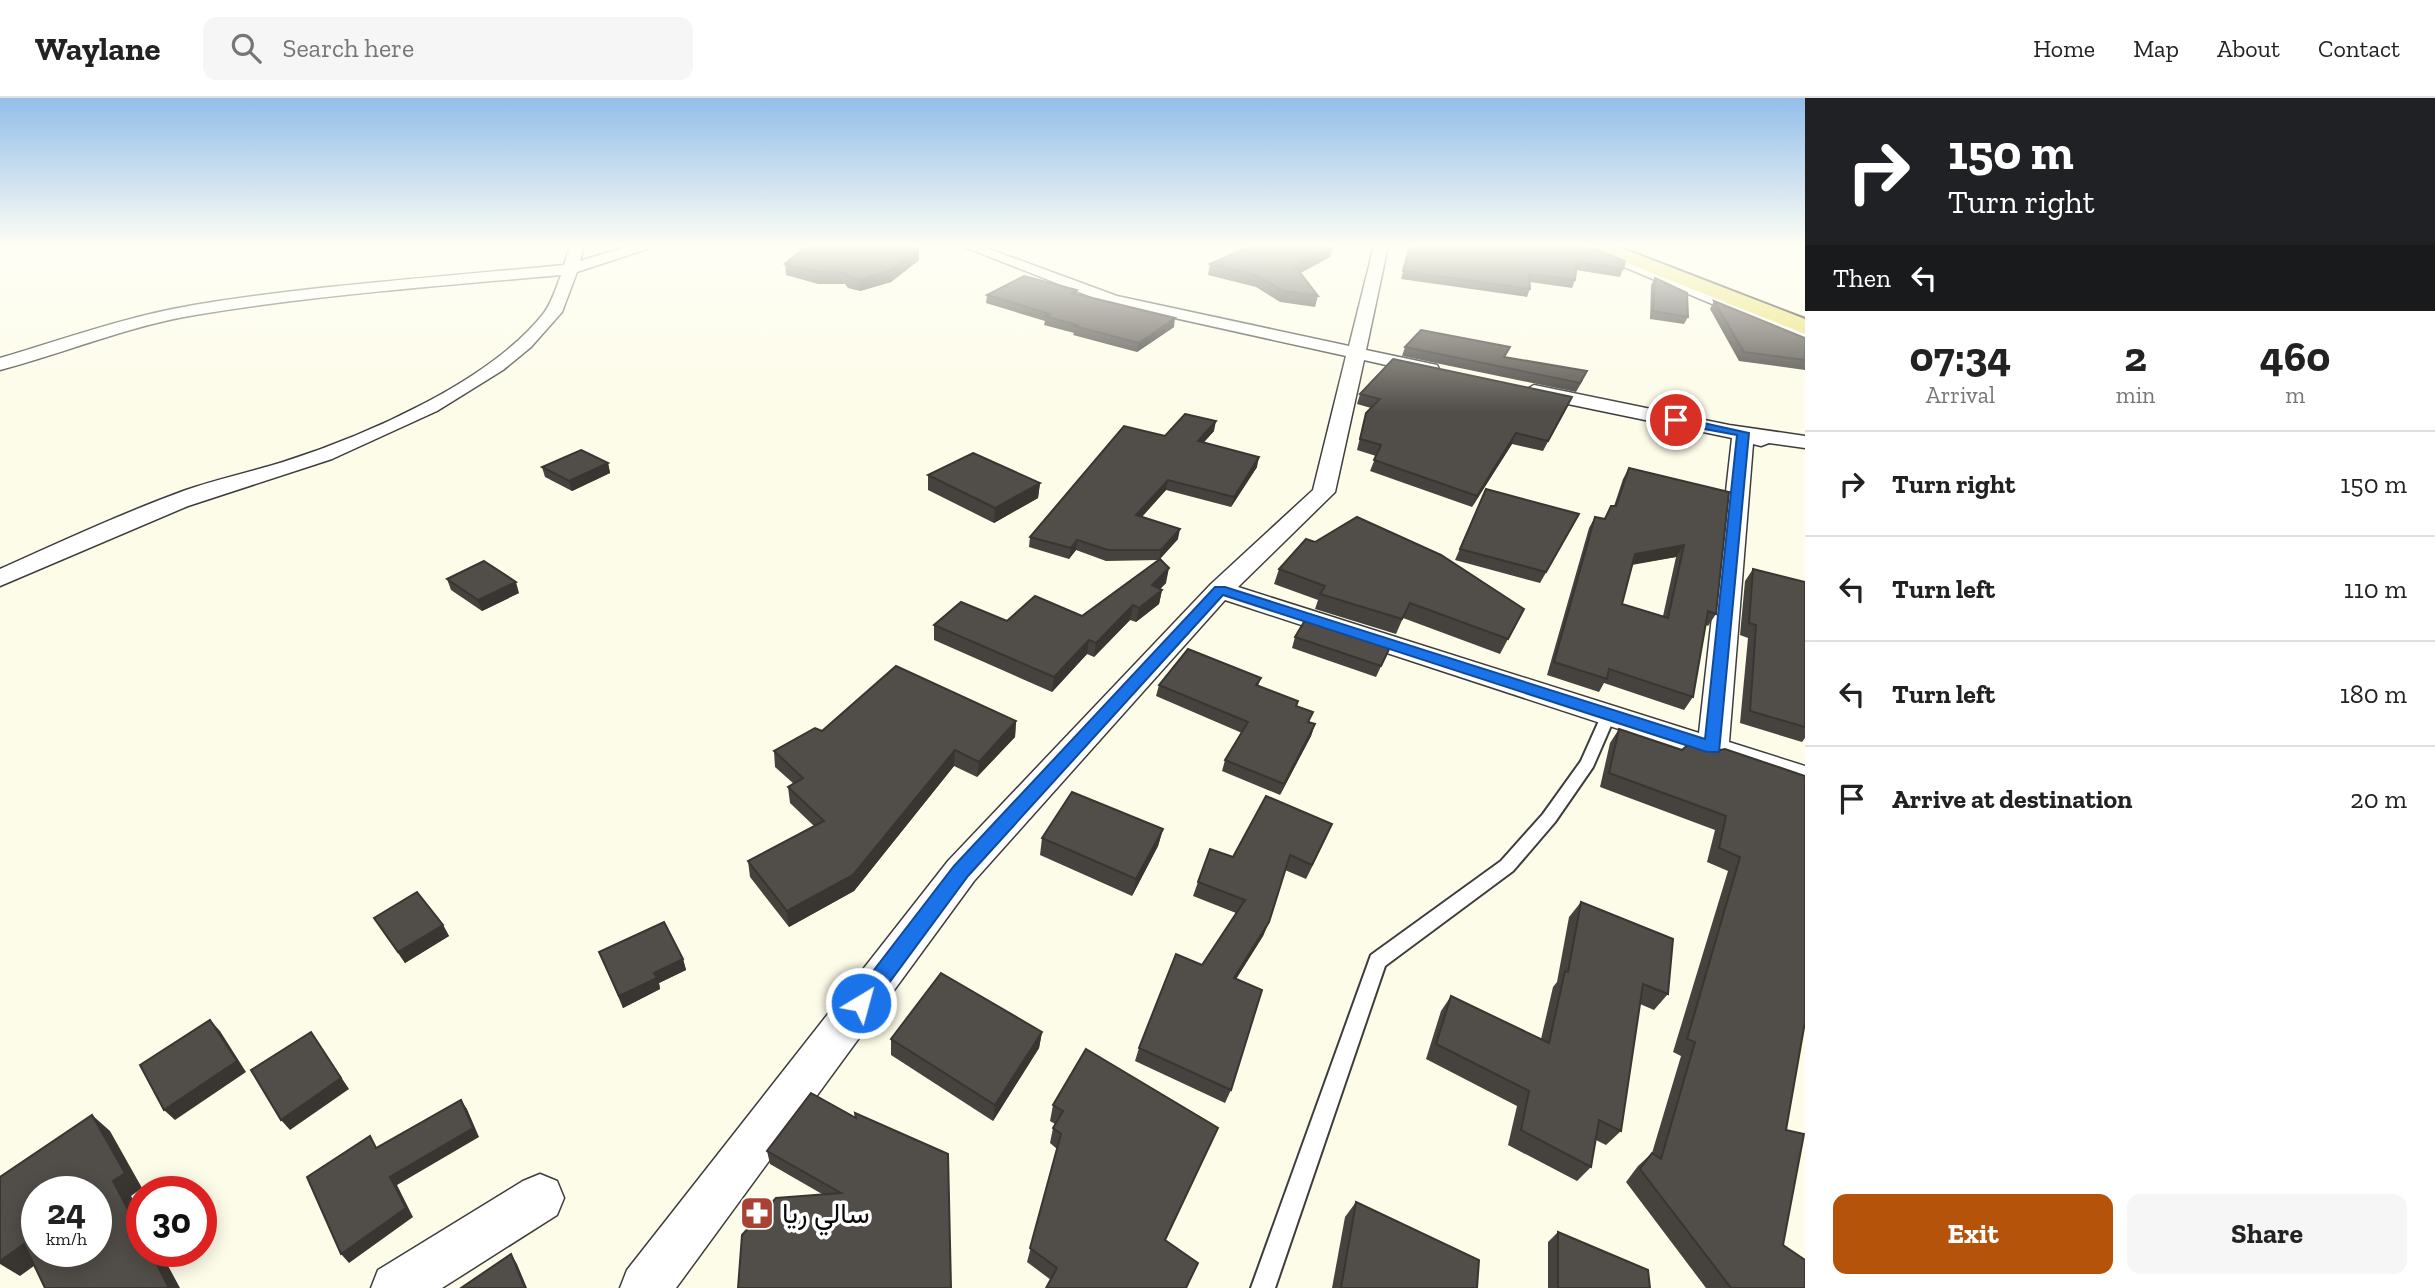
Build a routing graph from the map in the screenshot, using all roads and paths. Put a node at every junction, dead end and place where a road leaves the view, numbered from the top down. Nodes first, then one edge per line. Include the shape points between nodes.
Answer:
1 (260, 302) edge
2 (557, 302) edge
3 (1119, 302) edge
4 (1369, 302) edge
5 (1716, 302) edge
6 (1741, 302) edge
7 (1771, 302) edge
8 (1805, 315) edge
9 (1805, 327) edge
10 (1805, 338) edge
11 (1357, 353) junction
12 (0, 364) edge
13 (1450, 373) edge
14 (1517, 388) edge
15 (1743, 433) junction
16 (1805, 442) edge
17 (1805, 459) edge
18 (0, 578) edge
19 (1220, 590) junction
20 (1609, 714) junction
21 (1713, 748) junction
22 (1805, 778) edge
23 (540, 1198) dead end
24 (396, 1288) edge
25 (645, 1288) edge
26 (1263, 1288) edge

1 - 12 street via 193,310 113,329
2 - 18 street via 550,317 512,356 387,428 339,449 146,514
3 - 11 street
4 - 11 street
5 - 10 street
6 - 9 main road
7 - 8 main road
11 - 13 street
11 - 19 street via 1324,492
14 - 15 street
15 - 16 street
15 - 17 street
15 - 21 street
19 - 20 street
19 - 25 street via 961,871
20 - 21 street
20 - 26 lane via 1588,763 1507,866 1377,961
21 - 22 street
23 - 24 street

